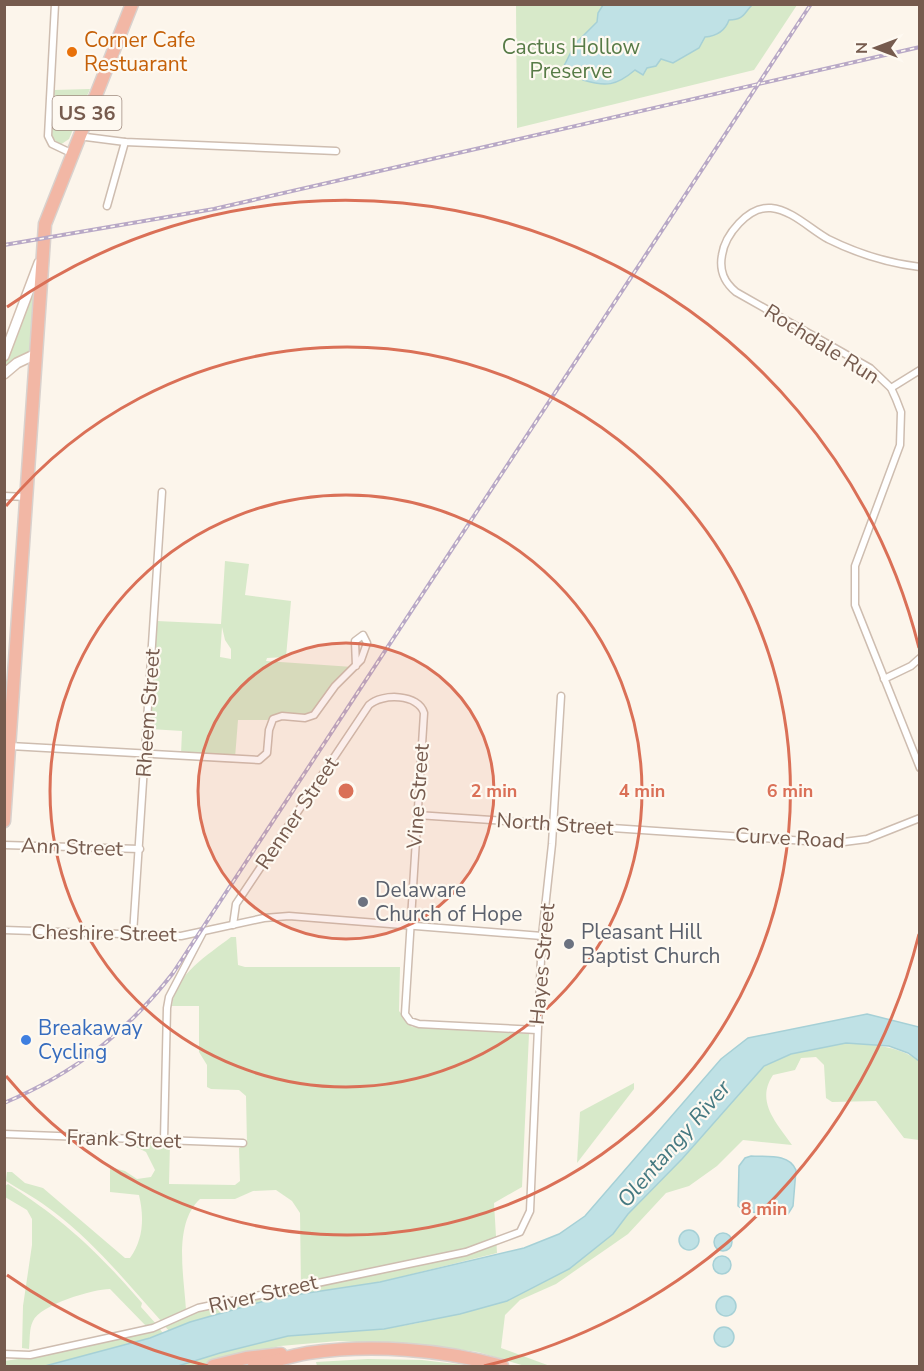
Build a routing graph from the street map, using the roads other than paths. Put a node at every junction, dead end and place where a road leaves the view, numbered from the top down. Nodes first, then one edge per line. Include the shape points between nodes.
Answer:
1 (55, 4) edge
2 (126, 4) edge
3 (132, 4) edge
4 (115, 43) junction
5 (78, 136) junction
6 (125, 142) junction
7 (336, 151) dead end
8 (71, 153) junction
9 (107, 206) dead end
10 (41, 258) junction
11 (920, 267) edge
12 (36, 354) junction
13 (4, 356) edge
14 (920, 370) edge
15 (4, 374) edge
16 (891, 388) junction
17 (162, 492) dead end
18 (4, 496) edge
19 (27, 497) junction
20 (10, 651) edge
21 (920, 658) edge
22 (356, 666) dead end
23 (884, 679) junction
24 (561, 696) dead end
25 (399, 699) joint
26 (10, 746) junction
27 (146, 754) junction
28 (920, 768) edge
29 (417, 815) junction
30 (920, 818) edge
31 (4, 820) edge
32 (554, 824) junction
33 (656, 831) joint
34 (4, 845) edge
35 (140, 849) junction
36 (233, 925) junction
37 (410, 927) junction
38 (4, 930) edge
39 (203, 932) junction
40 (133, 934) junction
41 (542, 936) junction
42 (537, 1030) junction
43 (4, 1134) edge
44 (164, 1140) junction
45 (243, 1143) dead end
46 (521, 1231) joint
47 (307, 1353) junction
48 (4, 1354) edge
49 (213, 1366) edge
50 (254, 1366) edge
51 (502, 1366) edge

1 - 8 street via 48,136 54,146
2 - 4 highway, US 36
3 - 4 highway, US 36
4 - 5 highway, US 36
5 - 6 street
5 - 8 highway, US 36
6 - 7 street
6 - 9 street
8 - 10 highway, US 36 via 48,213
10 - 12 highway, US 36
10 - 13 main road
11 - 16 street, Rochdale Run via 867,256 770,208 746,216 723,248 722,274 736,292 870,368
12 - 15 main road
12 - 19 highway, US 36
14 - 16 street
16 - 23 street, Rochdale Run via 901,412 900,445 855,566 853,587 855,605
17 - 27 street, Rheem Street
18 - 19 street
19 - 20 highway, US 36
20 - 26 highway, US 36
21 - 23 street
22 - 27 street via 310,717 277,717 270,724 263,758
23 - 28 street, Rochdale Run
24 - 32 street, Hayes Street
25 - 29 street, Vine Street via 418,703 424,713
25 - 36 street, Renner Street via 377,700 369,705 236,904
26 - 27 street
26 - 31 highway, US 36
27 - 35 street, Rheem Street
29 - 32 street, North Street
29 - 37 street, Vine Street
30 - 33 street, Curve Road via 867,839 848,842
32 - 33 street, North Street
32 - 41 street, Hayes Street
34 - 35 street, Ann Street
35 - 40 street, Rheem Street
36 - 37 street via 289,916
36 - 39 street
37 - 41 street
37 - 42 street, Vine Street via 404,1006 407,1018 419,1024
38 - 40 street, Cheshire Street
39 - 40 street, Cheshire Street via 181,936
39 - 44 street via 169,997
41 - 42 street, Hayes Street
42 - 46 street, Hayes Street via 530,1211
43 - 44 street, Frank Street
44 - 45 street, Frank Street
46 - 48 street, River Street via 466,1252 198,1308 153,1328 30,1355
47 - 49 highway via 264,1355
47 - 50 highway
47 - 51 highway via 404,1350

